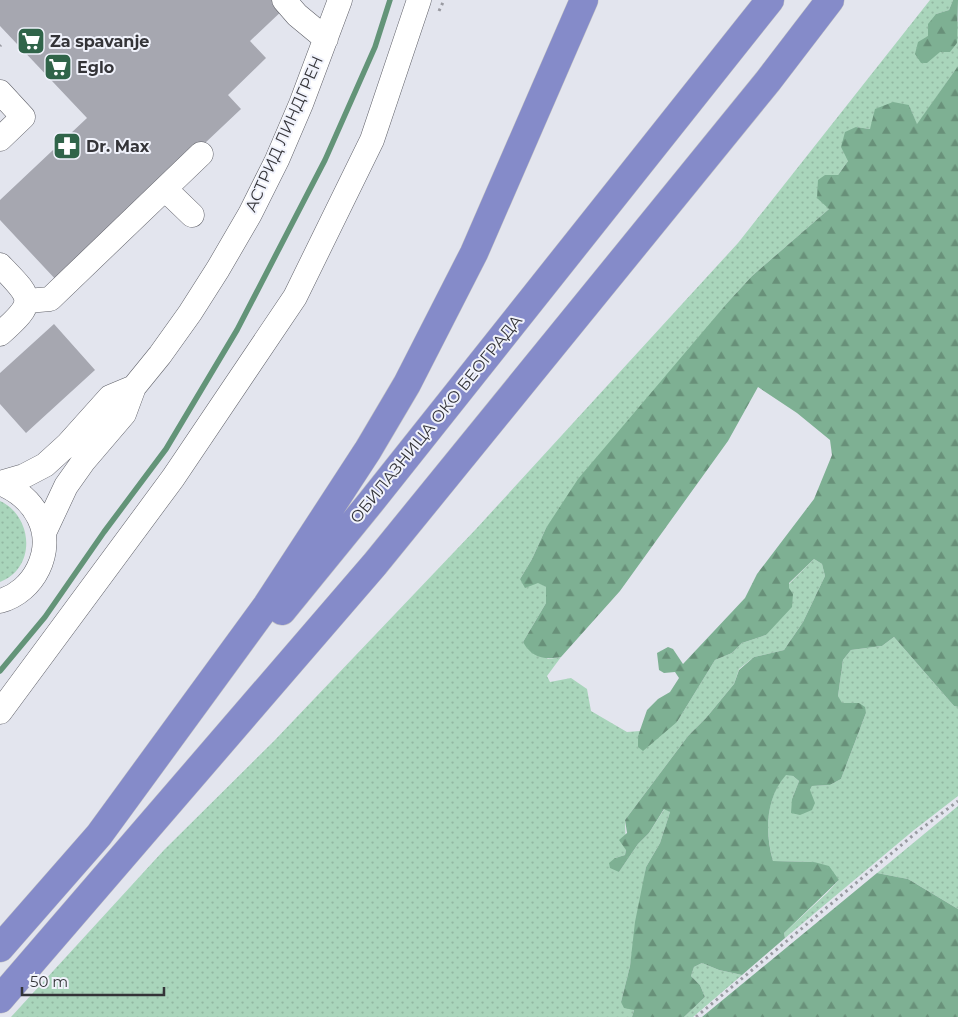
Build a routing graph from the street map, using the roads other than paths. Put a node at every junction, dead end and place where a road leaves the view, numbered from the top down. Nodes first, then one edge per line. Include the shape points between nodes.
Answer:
1 (284, 0) edge
2 (340, 0) edge
3 (419, 0) edge
4 (584, 0) edge
5 (770, 0) edge
6 (830, 0) edge
7 (326, 39) junction
8 (0, 92) edge
9 (0, 139) edge
10 (201, 154) dead end
11 (165, 189) junction
12 (192, 215) dead end
13 (0, 265) edge
14 (27, 301) junction
15 (0, 334) edge
16 (134, 387) junction
17 (0, 483) edge
18 (44, 533) junction
19 (0, 602) edge
20 (0, 712) edge
21 (99, 835) junction
22 (0, 948) edge
23 (0, 998) edge

1 - 7 street
2 - 7 street, АСТРИД ЛИНДГРЕН
3 - 20 street via 372,140 295,297 173,478
4 - 21 highway via 474,253 407,384 268,605
5 - 21 highway, ОБИЛАЗНИЦА ОКО БЕОГРАДА via 383,488
6 - 23 highway via 768,81 375,564
7 - 16 street, АСТРИД ЛИНДГРЕН via 277,160 250,214 190,313
8 - 9 street via 23,117
10 - 11 street
11 - 12 street
11 - 14 street via 50,299
13 - 14 street via 23,288
14 - 15 street via 19,318
16 - 17 street, АСТРИД ЛИНДГРЕН via 110,397 45,465
16 - 18 street, АСТРИД ЛИНДГРЕН via 124,414 60,495
17 - 18 street via 24,497 33,507
18 - 19 street via 43,553 36,573 18,593
21 - 22 highway

